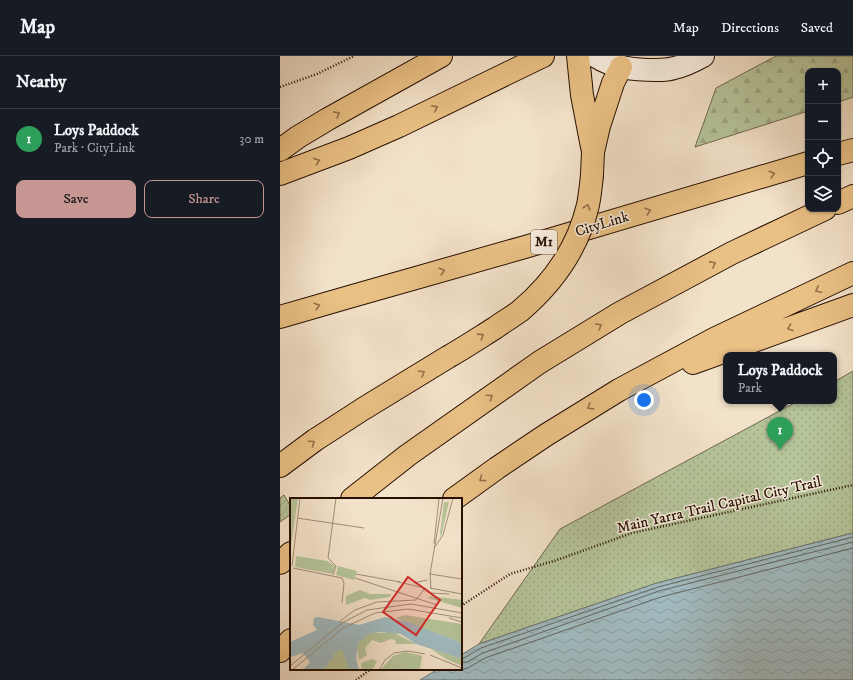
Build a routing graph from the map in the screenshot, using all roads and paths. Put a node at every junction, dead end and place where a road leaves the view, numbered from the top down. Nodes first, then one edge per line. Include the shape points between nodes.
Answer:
1 (354, 56) edge
2 (441, 56) edge
3 (543, 56) edge
4 (578, 56) edge
5 (595, 56) edge
6 (703, 56) edge
7 (624, 62) edge
8 (280, 87) edge
9 (280, 150) edge
10 (853, 150) edge
11 (593, 152) junction
12 (841, 153) edge
13 (805, 164) edge
14 (280, 174) edge
15 (853, 196) edge
16 (841, 202) edge
17 (819, 212) edge
18 (853, 273) edge
19 (853, 305) edge
20 (280, 318) edge
21 (723, 352) edge
22 (724, 352) edge
23 (619, 390) junction
24 (280, 466) edge
25 (853, 485) edge
26 (353, 498) edge
27 (455, 498) edge
28 (290, 554) edge
29 (280, 563) edge
30 (462, 605) edge
31 (290, 641) edge
32 (280, 651) edge
33 (370, 670) edge
34 (356, 680) edge

1 - 8 path via 317,74
9 -> 2 highway via 328,119
14 -> 3 highway via 371,139
4 - 11 highway via 582,95
5 - 7 main road via 605,61
6 - 7 main road via 667,70 639,70
7 - 11 highway via 613,83
10 - 12 highway
24 -> 11 highway, bridge via 363,409 479,338 519,311 542,290 562,266 580,230 588,206
20 -> 13 highway, CityLink / M1
15 - 16 highway
26 -> 17 highway via 408,455 540,362 620,314 718,261
18 -> 23 highway via 714,339
19 -> 22 highway
21 -> 23 highway
23 -> 27 highway via 546,435
25 - 30 path, Main Yarra Trail Capital City Trail via 632,534 510,574
28 - 29 highway
31 - 32 highway
33 - 34 path

